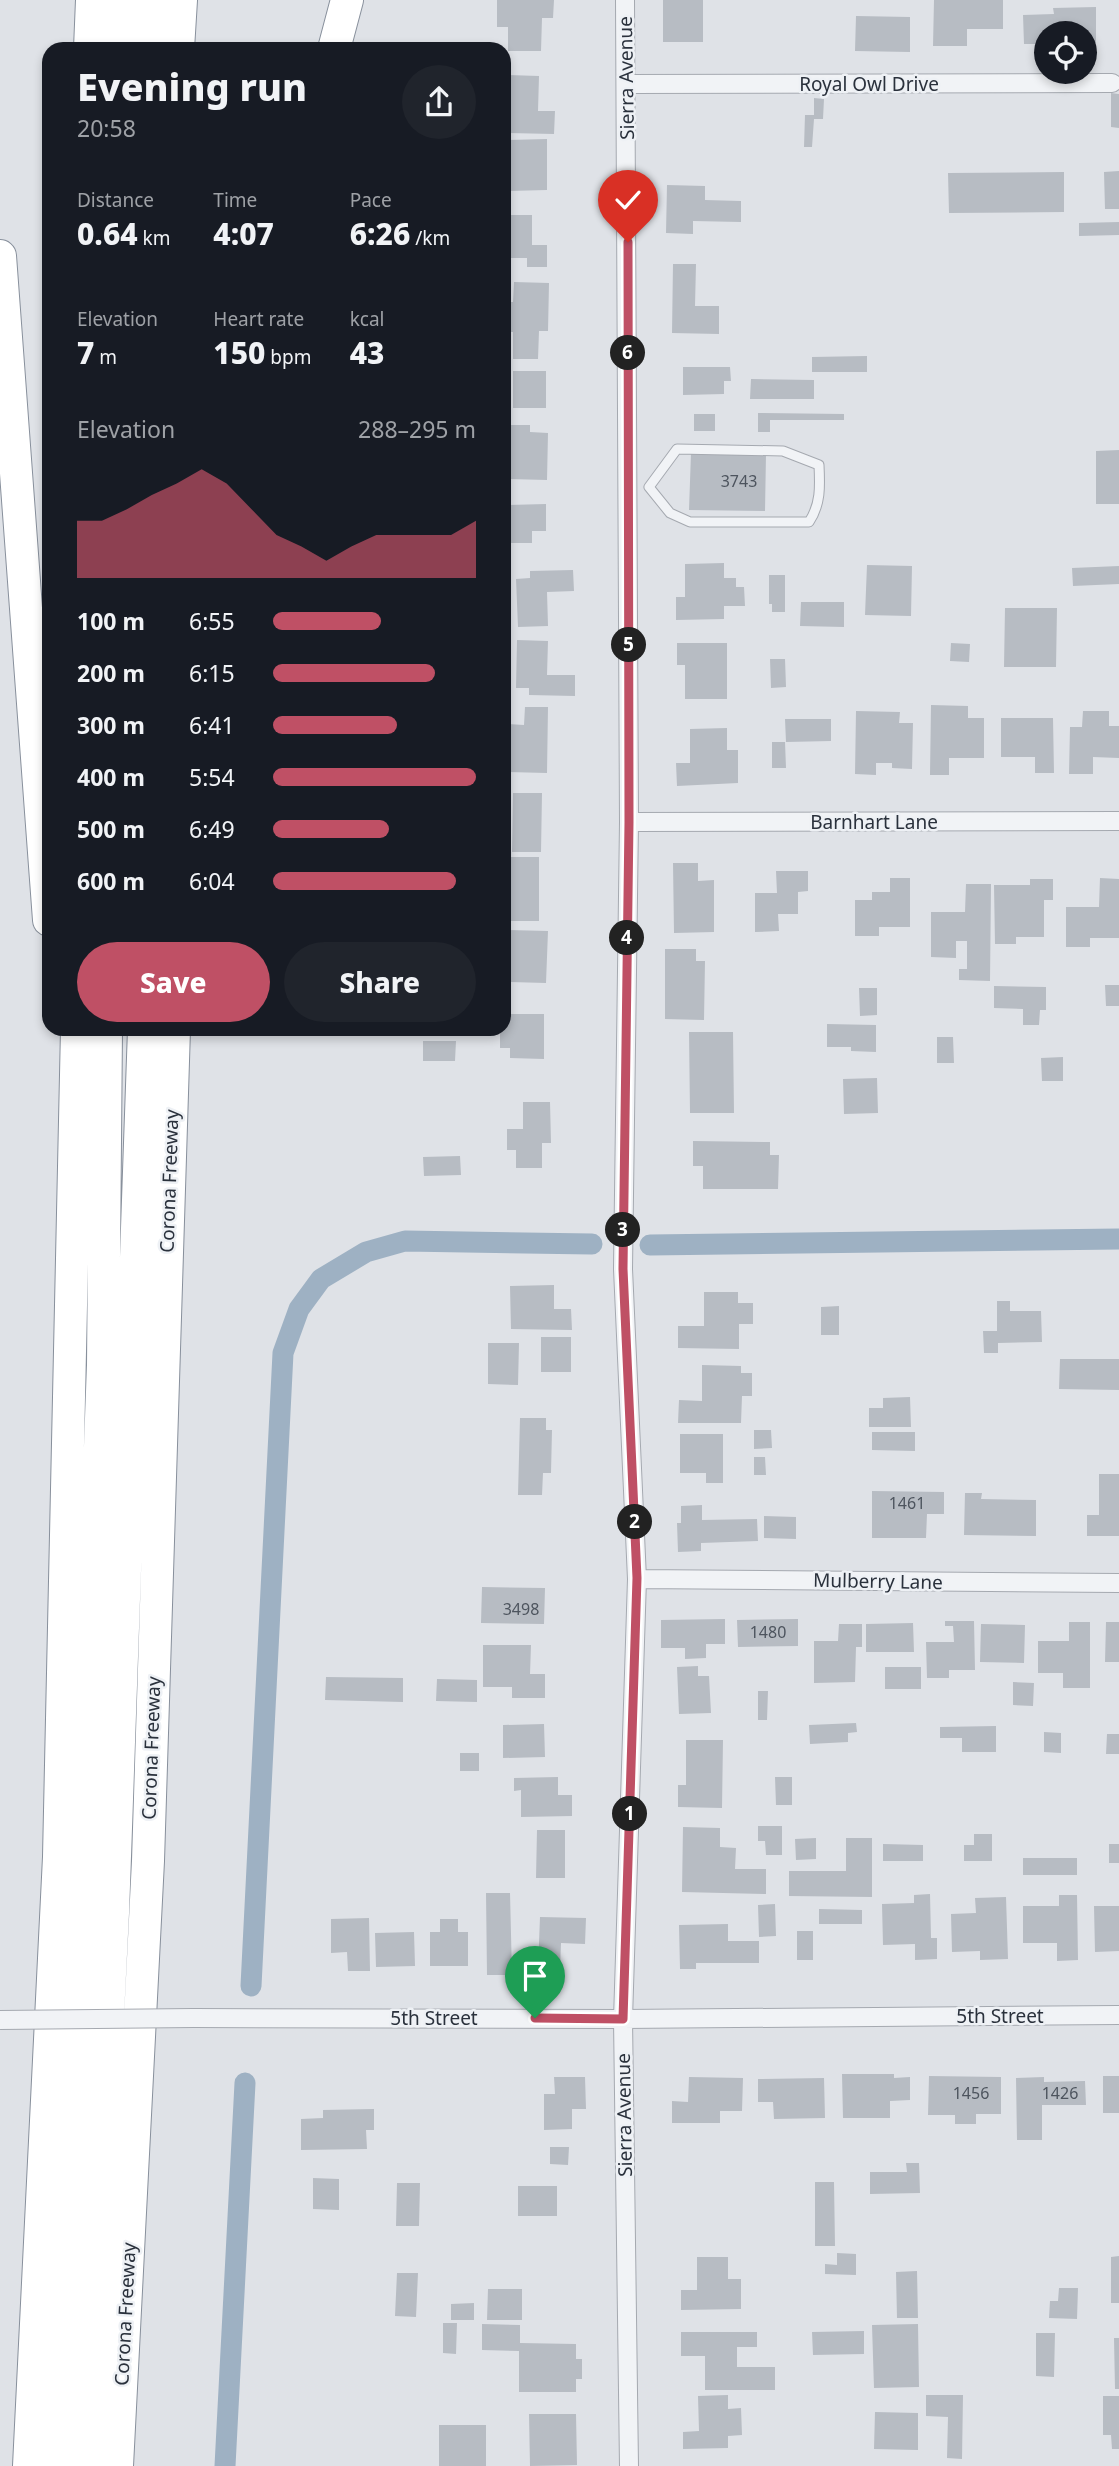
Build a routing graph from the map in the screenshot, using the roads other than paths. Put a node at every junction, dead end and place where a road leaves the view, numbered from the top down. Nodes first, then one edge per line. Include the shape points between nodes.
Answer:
1 (92, 0) edge
2 (122, 0) edge
3 (151, 0) edge
4 (181, 0) edge
5 (347, 0) edge
6 (625, 0) edge
7 (90, 42) edge
8 (120, 42) edge
9 (151, 42) edge
10 (178, 42) edge
11 (336, 42) edge
12 (1112, 83) dead end
13 (627, 84) junction
14 (0, 256) edge
15 (628, 487) junction
16 (649, 487) junction
17 (1119, 821) edge
18 (629, 822) junction
19 (42, 825) edge
20 (55, 1036) edge
21 (77, 1036) edge
22 (106, 1036) edge
23 (144, 1036) edge
24 (174, 1036) edge
25 (69, 1367) junction
26 (637, 1578) junction
27 (1119, 1583) edge
28 (1119, 2015) edge
29 (623, 2019) junction
30 (0, 2020) edge
31 (29, 2466) edge
32 (57, 2466) edge
33 (86, 2466) edge
34 (117, 2466) edge
35 (629, 2466) edge

1 - 7 highway
2 - 8 highway
3 - 9 highway
4 - 10 highway
5 - 11 highway
6 - 13 street, Sierra Avenue
12 - 13 street, Royal Owl Drive
13 - 15 street, Sierra Avenue
14 - 19 highway
15 - 16 lane
15 - 18 street, Sierra Avenue
16 - 16 lane via 670,513 690,522 809,522 820,494 820,464 783,451 677,449
17 - 18 street, Barnhart Lane
18 - 26 street, Sierra Avenue via 623,1269
20 - 25 highway
21 - 25 highway
22 - 32 highway via 103,1365
23 - 33 highway via 112,1927
24 - 34 highway, Corona Freeway via 148,1861
25 - 31 highway via 59,1857
26 - 27 street, Mulberry Lane
26 - 29 street, Sierra Avenue
28 - 29 street, 5th Street
29 - 30 street, 5th Street, bridge
29 - 35 street, Sierra Avenue

